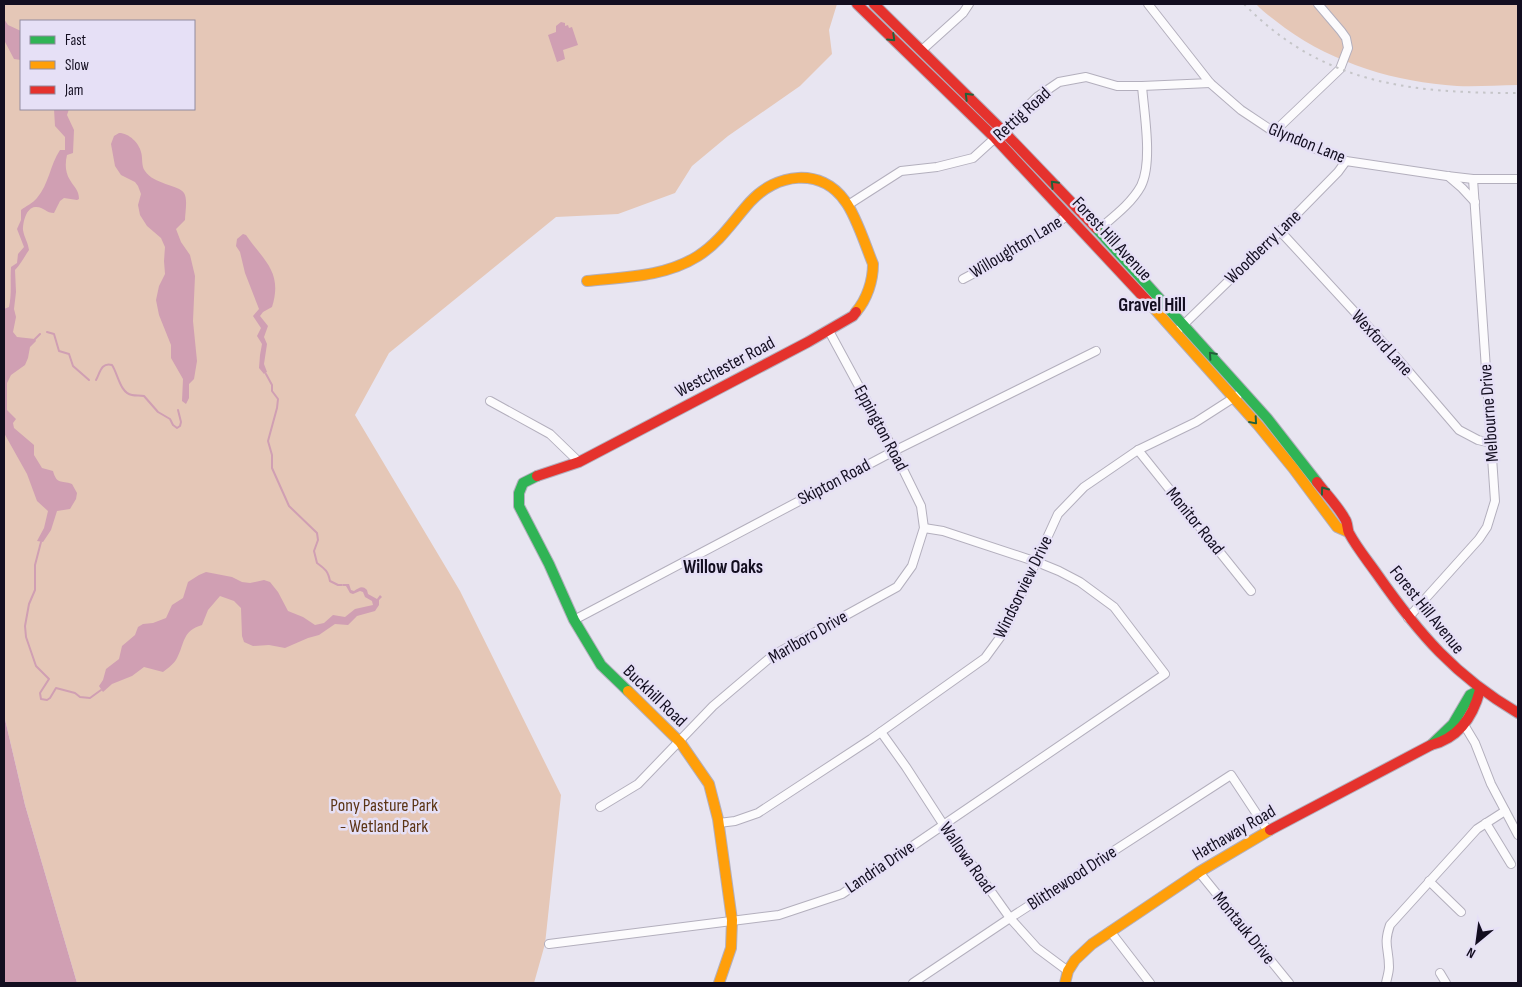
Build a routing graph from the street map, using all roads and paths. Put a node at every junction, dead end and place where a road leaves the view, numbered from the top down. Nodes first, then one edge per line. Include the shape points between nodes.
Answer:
1 (858, 4) edge
2 (874, 4) edge
3 (969, 4) edge
4 (1148, 4) edge
5 (1318, 4) edge
6 (922, 50) junction
7 (1210, 82) junction
8 (1142, 86) junction
9 (1003, 131) junction
10 (1274, 132) junction
11 (995, 138) junction
12 (1346, 160) junction
13 (1448, 176) junction
14 (1474, 178) junction
15 (1518, 178) edge
16 (1475, 202) junction
17 (848, 205) junction
18 (1068, 215) junction
19 (1098, 230) junction
20 (1280, 231) junction
21 (963, 279) dead end
22 (587, 281) dead end
23 (1184, 324) junction
24 (828, 330) junction
25 (1176, 332) junction
26 (1096, 351) dead end
27 (1244, 392) junction
28 (1234, 398) junction
29 (490, 401) dead end
30 (1491, 443) junction
31 (1138, 450) junction
32 (894, 451) junction
33 (579, 462) junction
34 (519, 506) joint
35 (924, 528) junction
36 (1348, 532) junction
37 (1037, 562) junction
38 (1251, 591) dead end
39 (1408, 618) junction
40 (574, 620) junction
41 (1480, 690) junction
42 (1518, 713) edge
43 (1459, 715) junction
44 (1464, 725) junction
45 (880, 732) junction
46 (680, 742) junction
47 (1431, 744) junction
48 (600, 807) dead end
49 (1505, 811) junction
50 (719, 823) junction
51 (1486, 823) junction
52 (943, 824) junction
53 (1268, 831) junction
54 (1518, 835) edge
55 (1511, 864) dead end
56 (1199, 872) junction
57 (1429, 881) junction
58 (1461, 912) dead end
59 (1010, 918) junction
60 (732, 920) junction
61 (1110, 931) junction
62 (549, 944) dead end
63 (1068, 971) junction
64 (1440, 973) dead end
65 (719, 983) edge
66 (913, 983) edge
67 (1065, 983) edge
68 (1150, 983) edge
69 (1289, 983) edge
70 (1386, 983) edge
71 (1446, 983) edge

1 -> 11 street, Forest Hill Avenue
2 - 6 street, Forest Hill Avenue
3 - 6 street
4 - 7 street, Glyndon Lane
5 - 10 street via 1346,38 1348,48 1340,70
9 -> 6 street, Forest Hill Avenue
7 - 8 street, Rettig Road
7 - 10 street, Glyndon Lane via 1241,110
8 - 9 street, Rettig Road via 1117,86 1086,77 1058,82
8 - 19 street via 1148,153 1141,185 1128,204
9 - 11 street, Rettig Road
19 -> 9 street, Forest Hill Avenue
10 - 12 street, Glyndon Lane
11 - 17 street, Rettig Road via 973,158 901,171
11 - 18 street, Forest Hill Avenue
12 - 13 street, Glyndon Lane
12 - 20 street, Woodberry Lane
13 - 14 street, Glyndon Lane
13 - 16 street
14 - 15 street, Glyndon Lane
14 - 16 street, Melbourne Drive
16 - 30 street, Melbourne Drive
17 - 22 street, Westchester Road via 830,185 806,176 784,179 760,191 722,238 695,258 648,274
17 - 24 street, Westchester Road via 873,264 873,273 859,309
18 - 21 street, Willoughton Lane via 1012,253
18 - 25 street, Forest Hill Avenue
19 - 23 street, Forest Hill Avenue
20 - 23 street, Woodberry Lane
20 - 30 street, Wexford Lane via 1459,430
23 - 25 street, Woodberry Lane
27 -> 23 street, Forest Hill Avenue
24 - 32 street, Eppington Road
24 - 33 street, Westchester Road
25 - 28 street, Forest Hill Avenue
26 - 32 street, Skipton Road
27 - 28 street, Windsorview Drive
36 -> 27 street, Forest Hill Avenue via 1346,520 1317,480
28 - 31 street, Windsorview Drive via 1196,422
28 -> 36 street, Forest Hill Avenue via 1337,527
29 - 33 street via 550,434
30 - 39 street, Melbourne Drive via 1495,500 1487,527
31 - 37 street, Windsorview Drive via 1084,487 1058,514
31 - 38 street, Monitor Road
32 - 35 street, Eppington Road via 921,506
32 - 40 street, Skipton Road
33 - 34 street, Westchester Road via 523,483 518,493
34 - 40 street, Buckhill Road
35 - 37 street via 943,531
35 - 46 street, Marlboro Drive via 912,566 897,587 772,656 713,706
36 - 39 street, Forest Hill Avenue
37 - 45 street, Windsorview Drive via 1004,632 985,658
37 - 52 street, Landria Drive via 1080,582 1114,607 1164,674
39 - 41 street, Forest Hill Avenue via 1445,660
40 - 46 street, Buckhill Road via 601,666
41 - 42 street, Forest Hill Avenue
41 - 43 street, Hathaway Road via 1470,695
41 - 44 street, Hathaway Road via 1478,701
43 - 44 street
43 - 47 street, Hathaway Road via 1450,728
44 - 47 street, Hathaway Road via 1460,732 1442,743
44 - 49 street
45 - 50 street, Windsorview Drive via 758,813
45 - 52 street, Wallowa Road
46 - 48 street, Marlboro Drive via 638,784
46 - 50 street, Buckhill Road via 709,784
47 - 53 street, Hathaway Road
49 - 51 street
49 - 54 street
50 - 60 street, Buckhill Road
51 - 55 street
51 - 57 street via 1476,829
52 - 59 street, Wallowa Road
52 - 60 street, Landria Drive via 842,894 780,915
53 - 56 street, Hathaway Road
53 - 59 street, Blithewood Drive via 1232,775
56 - 61 street, Hathaway Road
56 - 69 street, Montauk Drive
57 - 58 street
57 - 70 street via 1390,925 1386,936 1390,968
59 - 63 street, Wallowa Road via 1038,948
59 - 66 street, Blithewood Drive
60 - 62 street, Landria Drive
60 - 65 street, Buckhill Road via 731,948
61 - 63 street, Hathaway Road via 1080,955
61 - 68 street
63 - 67 street
64 - 71 street

